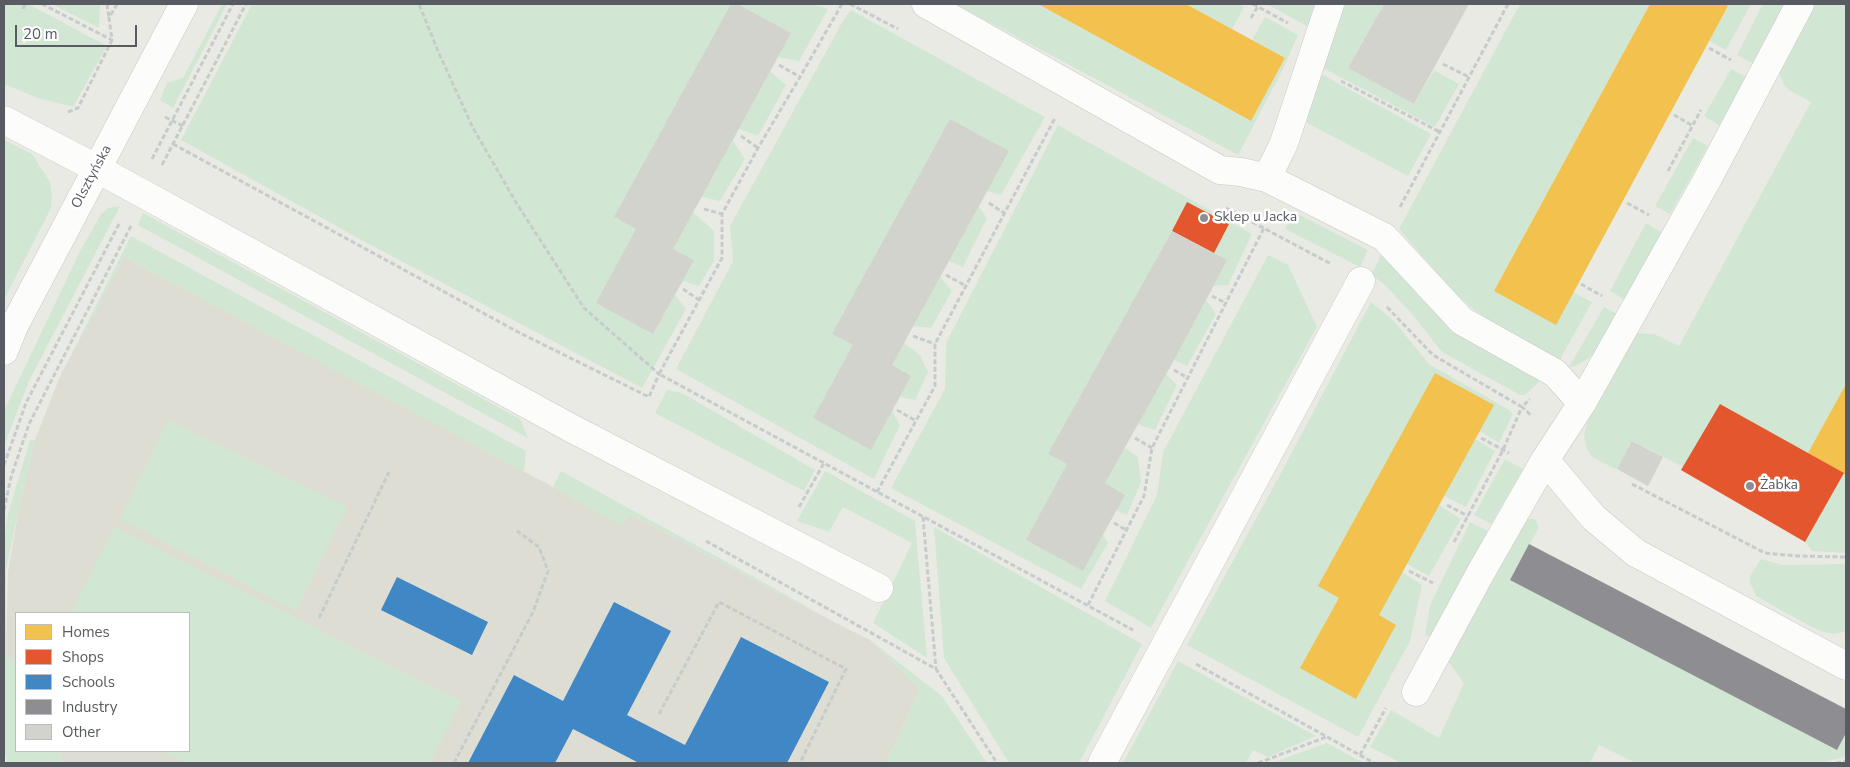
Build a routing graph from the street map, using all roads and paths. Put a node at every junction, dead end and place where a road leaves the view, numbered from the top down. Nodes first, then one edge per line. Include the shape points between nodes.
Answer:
1 (25, 4) edge
2 (42, 4) edge
3 (107, 4) edge
4 (116, 4) edge
5 (184, 4) edge
6 (233, 4) edge
7 (246, 4) edge
8 (419, 4) edge
9 (842, 4) edge
10 (926, 4) edge
11 (1330, 4) edge
12 (1508, 4) edge
13 (1800, 4) edge
14 (1258, 6) dead end
15 (23, 9) dead end
16 (109, 18) junction
17 (1251, 18) dead end
18 (112, 40) junction
19 (1444, 64) dead end
20 (779, 65) dead end
21 (1309, 66) junction
22 (800, 77) junction
23 (1469, 77) junction
24 (66, 112) dead end
25 (1058, 113) dead end
26 (4, 120) edge
27 (1440, 132) junction
28 (741, 136) dead end
29 (173, 144) junction
30 (758, 148) junction
31 (96, 168) junction
32 (1267, 178) junction
33 (141, 193) junction
34 (989, 204) dead end
35 (704, 209) dead end
36 (1004, 213) junction
37 (722, 214) junction
38 (130, 227) junction
39 (1264, 228) dead end
40 (139, 232) dead end
41 (1384, 237) junction
42 (946, 274) dead end
43 (1361, 281) dead end
44 (966, 286) junction
45 (683, 289) dead end
46 (1212, 296) dead end
47 (700, 300) junction
48 (1226, 303) junction
49 (913, 336) dead end
50 (7, 337) edge
51 (935, 344) junction
52 (1174, 370) dead end
53 (660, 374) junction
54 (1188, 378) junction
55 (1582, 402) junction
56 (897, 410) dead end
57 (916, 421) junction
58 (1135, 438) dead end
59 (1152, 448) junction
60 (1545, 460) junction
61 (824, 463) junction
62 (4, 465) edge
63 (389, 472) dead end
64 (1632, 484) dead end
65 (877, 492) junction
66 (4, 510) edge
67 (796, 513) dead end
68 (1114, 523) dead end
69 (1126, 530) junction
70 (517, 531) dead end
71 (702, 539) dead end
72 (1846, 557) edge
73 (1409, 571) dead end
74 (1433, 583) dead end
75 (880, 588) dead end
76 (1088, 605) dead end
77 (319, 618) dead end
78 (1846, 666) edge
79 (936, 669) junction
80 (1416, 692) dead end
81 (659, 714) dead end
82 (1326, 737) dead end
83 (1846, 761) edge
84 (454, 763) edge
85 (800, 763) edge
86 (997, 763) edge
87 (1102, 763) edge
88 (1258, 763) edge
89 (1836, 763) edge

1 - 15 path
2 - 18 path
3 - 16 path
4 - 16 path
5 - 31 street, Olsztyńska
6 - 33 path
7 - 29 path
8 - 53 path via 473,128 584,308
9 - 22 path
10 - 32 street via 1220,170
11 - 21 street
12 - 23 path
13 - 55 street via 1707,180
14 - 17 path
16 - 18 path
18 - 24 path via 78,108
19 - 23 path
20 - 22 path
21 - 27 path
21 - 32 street via 1284,143
22 - 30 path
23 - 27 path
25 - 36 path
26 - 31 street
27 - 41 path
28 - 30 path
29 - 33 path
29 - 53 path via 518,332 649,397
30 - 37 path
31 - 33 street
31 - 50 street, Olsztyńska
32 - 41 street
33 - 38 path
33 - 62 path via 26,402
33 - 75 street via 569,427
34 - 36 path
35 - 37 path
36 - 44 path
37 - 47 path via 722,258
38 - 40 path
38 - 66 path via 30,424 11,477
39 - 48 path
41 - 55 street via 1462,321 1555,374
42 - 44 path
43 - 87 street
44 - 51 path
45 - 47 path
46 - 48 path
47 - 53 path
48 - 54 path
49 - 51 path
51 - 57 path via 935,386
52 - 54 path
53 - 61 path
54 - 59 path
55 - 60 street
56 - 57 path
57 - 65 path
58 - 59 path
59 - 69 path via 1144,496
60 - 78 street via 1594,518 1636,553
60 - 80 street
61 - 65 path
61 - 67 path
63 - 77 path
64 - 72 path via 1765,553
65 - 79 path via 922,516
68 - 69 path
69 - 76 path
70 - 84 path via 539,546 548,571 534,612
71 - 79 path
73 - 74 path
79 - 86 path
81 - 85 path via 718,602 846,669
82 - 88 path
83 - 89 path

